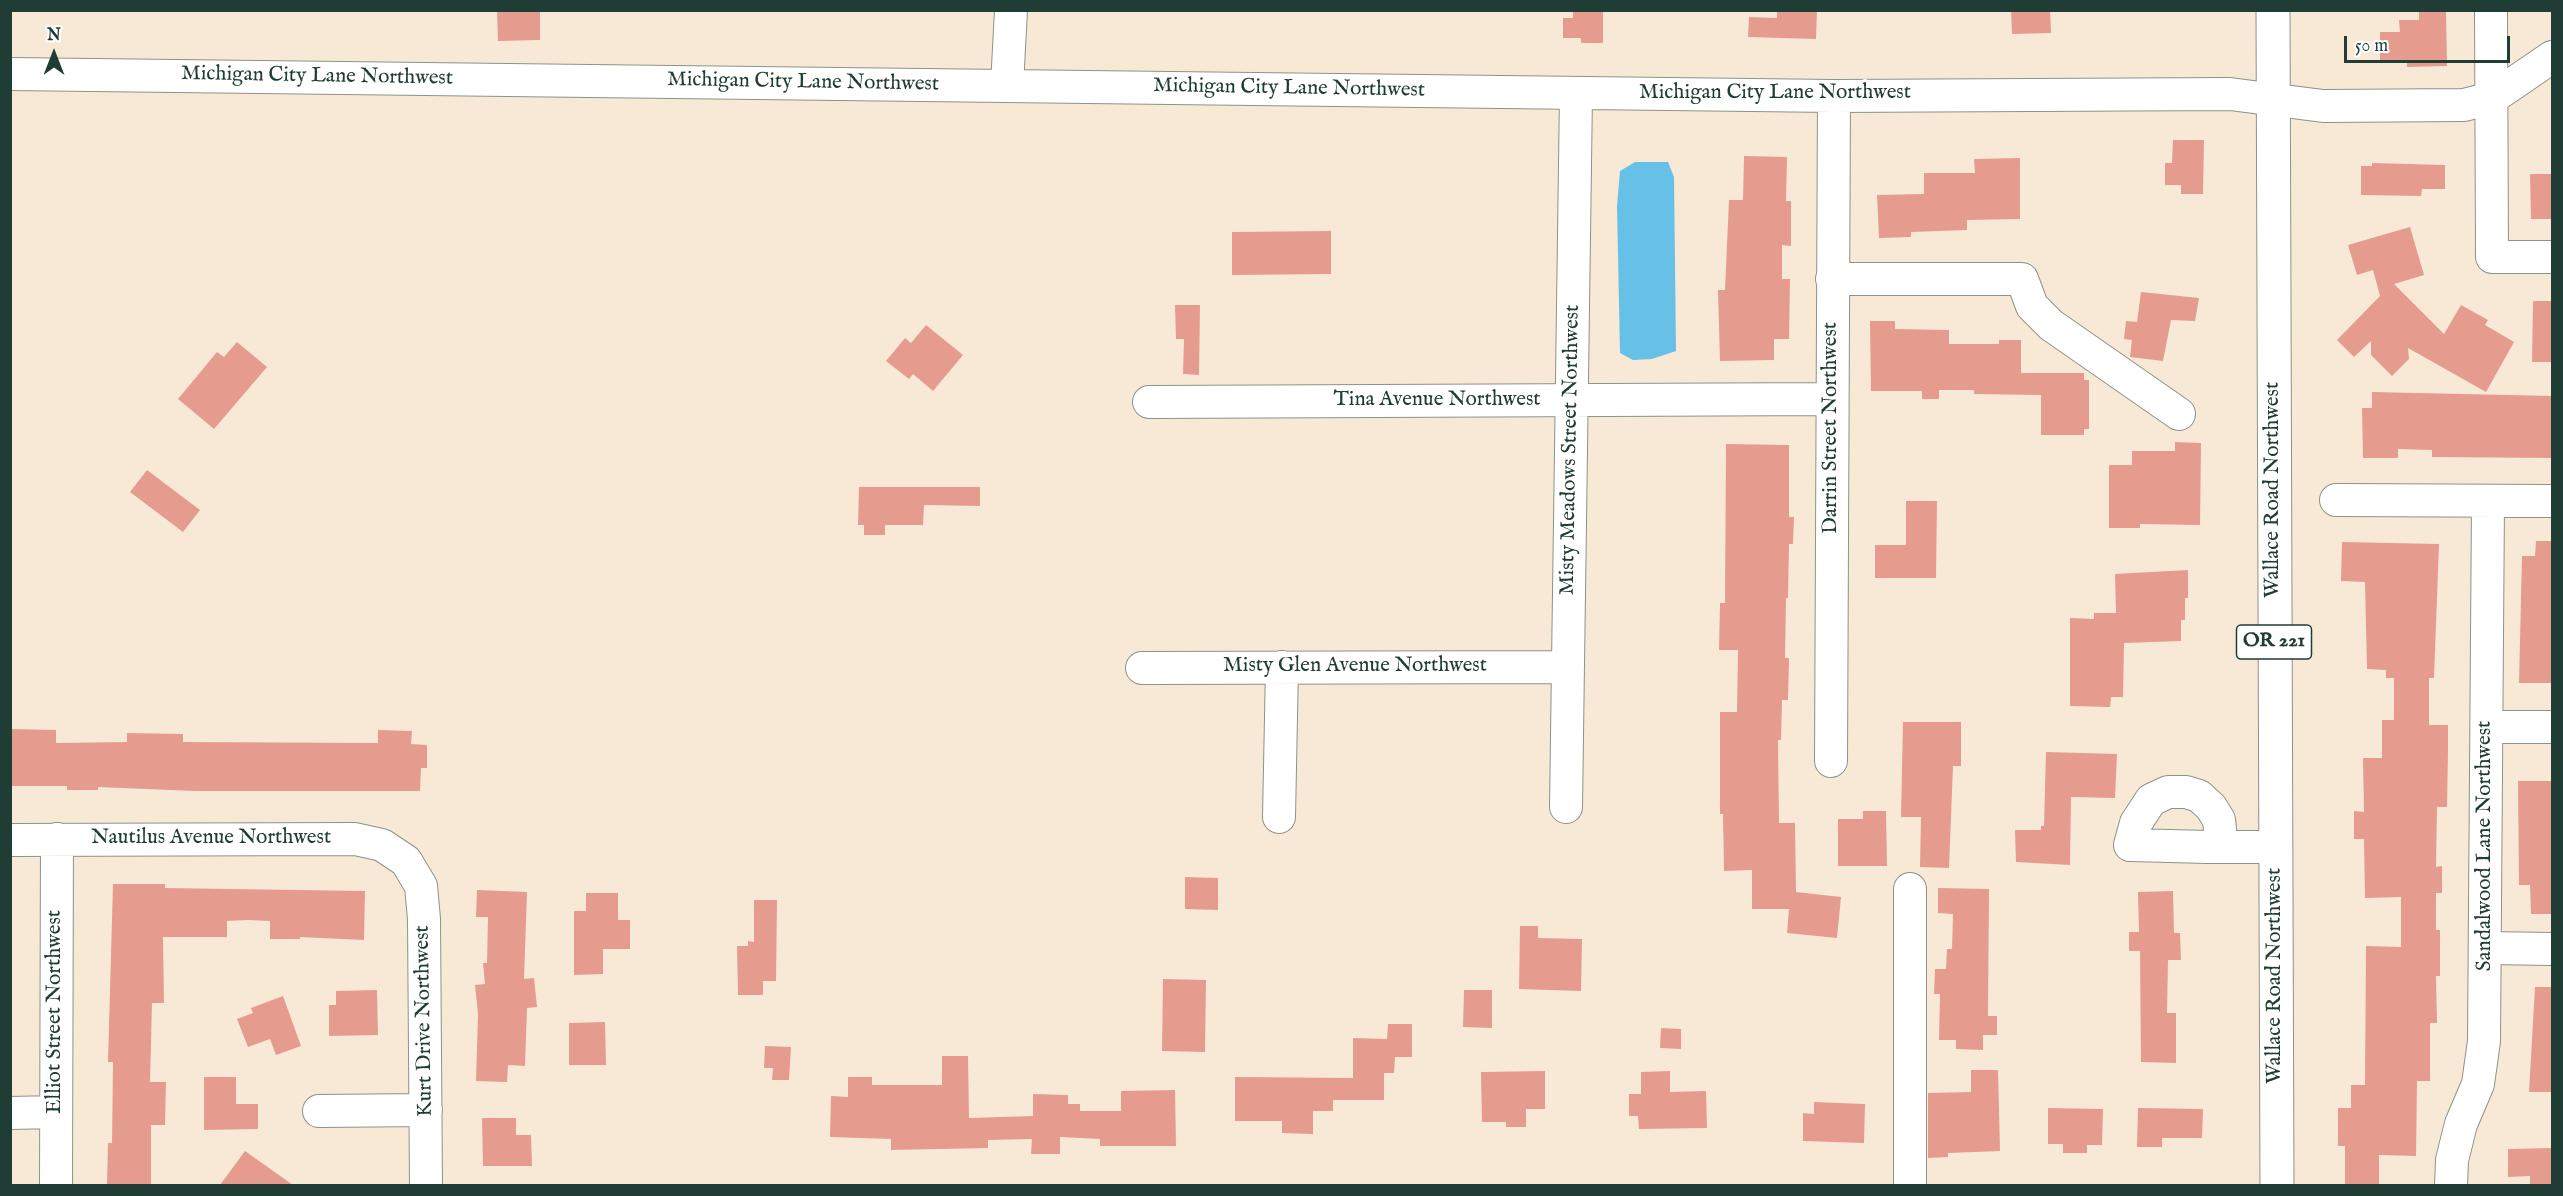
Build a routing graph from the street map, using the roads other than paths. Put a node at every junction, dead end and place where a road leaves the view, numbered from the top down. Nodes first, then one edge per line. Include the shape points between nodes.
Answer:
1 (1011, 10) edge
2 (2273, 10) edge
3 (2491, 10) edge
4 (2553, 57) edge
5 (10, 74) edge
6 (1006, 86) junction
7 (1576, 93) junction
8 (1834, 96) junction
9 (2492, 98) junction
10 (2274, 99) junction
11 (2553, 257) edge
12 (1833, 279) junction
13 (1832, 399) junction
14 (1572, 400) junction
15 (1149, 402) dead end
16 (2179, 414) dead end
17 (2336, 500) dead end
18 (2488, 501) junction
19 (2553, 501) edge
20 (1282, 667) junction
21 (1568, 667) junction
22 (1142, 668) dead end
23 (2487, 727) junction
24 (2553, 727) edge
25 (1831, 760) dead end
26 (1566, 807) dead end
27 (1279, 817) dead end
28 (57, 839) junction
29 (10, 840) edge
30 (2222, 847) dead end
31 (2275, 847) junction
32 (405, 861) joint
33 (1910, 889) dead end
34 (2487, 948) junction
35 (2553, 949) edge
36 (426, 1110) junction
37 (319, 1111) dead end
38 (56, 1112) junction
39 (10, 1113) edge
40 (56, 1185) edge
41 (426, 1185) edge
42 (1910, 1185) edge
43 (2277, 1185) edge
44 (2451, 1185) edge

1 - 6 street
2 - 10 main road, Wallace Road Northwest / OR 221
3 - 9 street
4 - 9 street, Michigan City Lane Northwest
5 - 6 street, Michigan City Lane Northwest
6 - 7 street, Michigan City Lane Northwest
7 - 8 street, Michigan City Lane Northwest
7 - 14 street, Misty Meadows Street Northwest
8 - 10 street, Michigan City Lane Northwest via 2230,94
8 - 12 street, Darrin Street Northwest
9 - 10 street, Michigan City Lane Northwest via 2464,105 2323,106
9 - 11 street via 2492,257
10 - 31 main road, Wallace Road Northwest / OR 221
12 - 13 street, Darrin Street Northwest
12 - 16 street via 2022,279 2032,306 2051,326
13 - 14 street, Tina Avenue Northwest
13 - 25 street, Darrin Street Northwest
14 - 15 street, Tina Avenue Northwest
14 - 21 street, Misty Meadows Street Northwest
17 - 18 street
18 - 19 street
18 - 23 street, Sandalwood Lane Northwest
20 - 21 street, Misty Glen Avenue Northwest
20 - 22 street, Misty Glen Avenue Northwest
20 - 27 street
21 - 26 street, Misty Meadows Street Northwest
23 - 24 street
23 - 34 street, Sandalwood Lane Northwest
28 - 29 street, Nautilus Avenue Northwest
28 - 32 street, Nautilus Avenue Northwest via 355,839 382,844
28 - 38 street, Elliot Street Northwest
30 - 31 street
31 - 43 main road, Wallace Road Northwest / OR 221
32 - 36 street, Kurt Drive Northwest via 421,886 424,919
33 - 42 street
34 - 35 street
34 - 44 street, Sandalwood Lane Northwest via 2484,1041 2478,1084 2452,1160
36 - 37 street
36 - 41 street, Kurt Drive Northwest
38 - 39 street
38 - 40 street, Elliot Street Northwest

